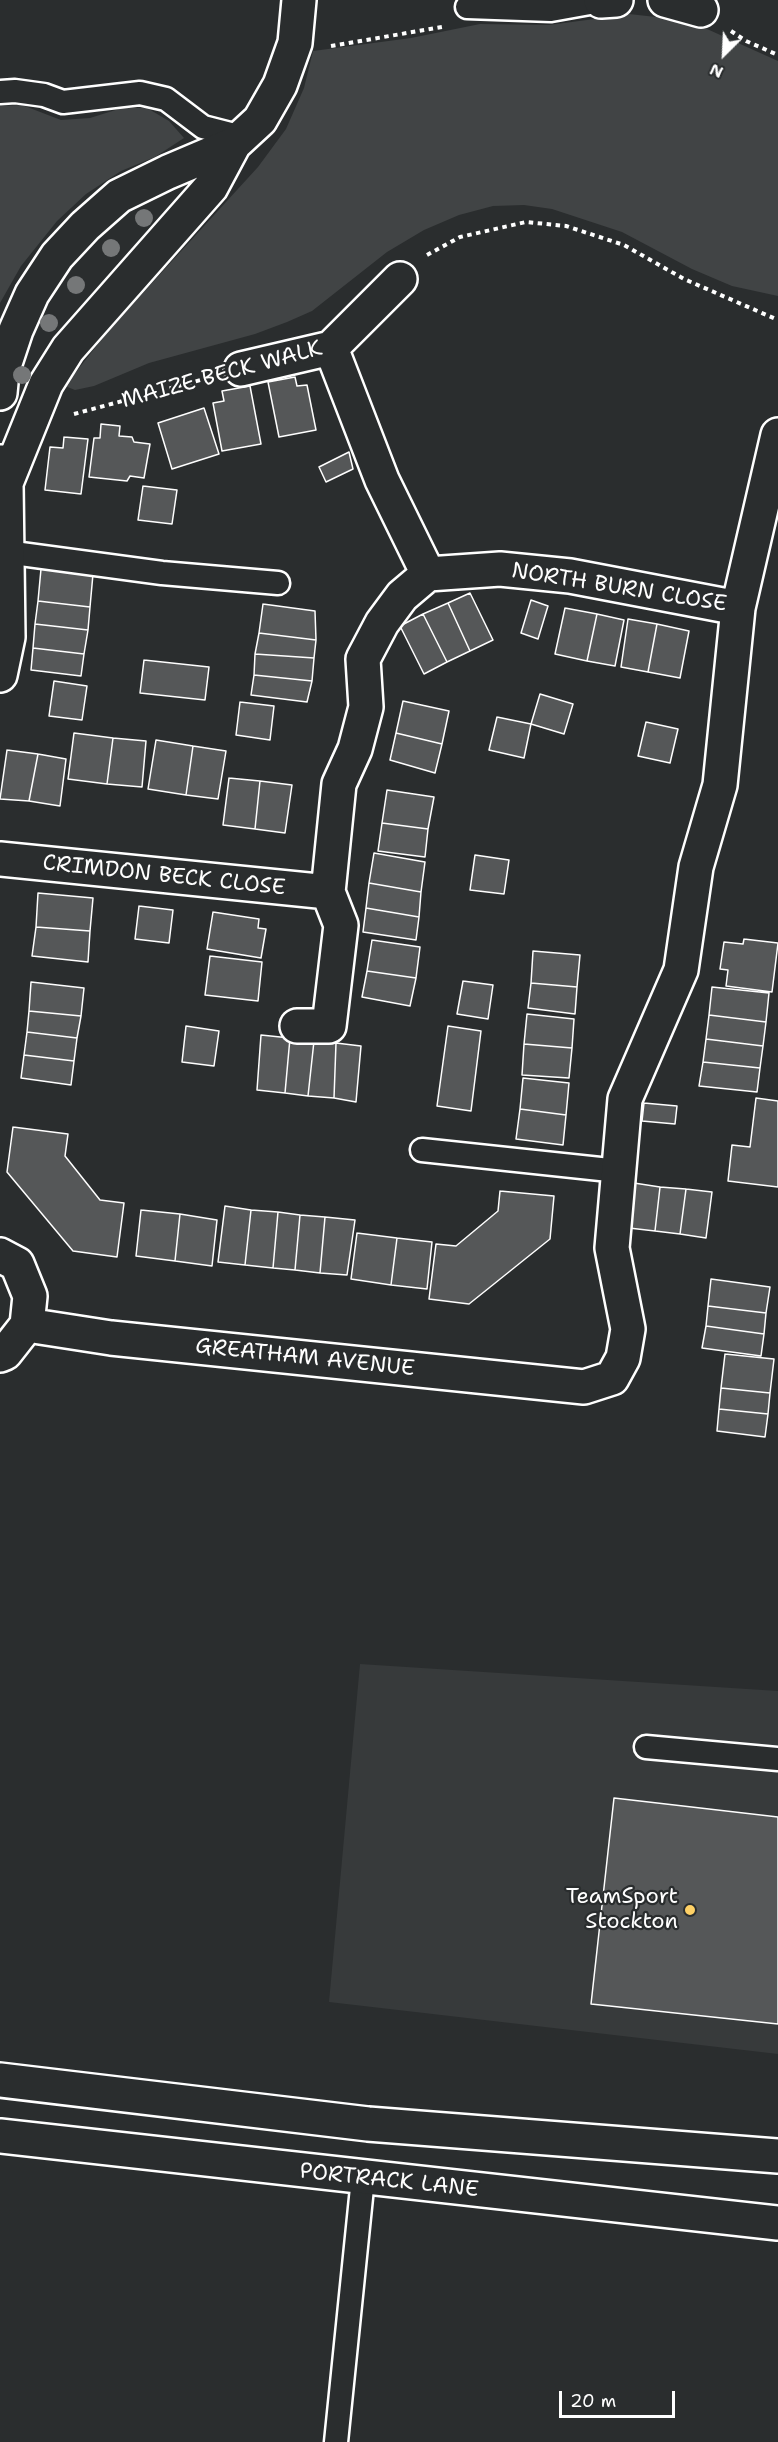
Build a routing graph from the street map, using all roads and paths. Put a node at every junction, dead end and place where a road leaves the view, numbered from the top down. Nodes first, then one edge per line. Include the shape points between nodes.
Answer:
1 (299, 0) edge
2 (616, 0) edge
3 (666, 0) edge
4 (601, 1) edge
5 (467, 7) dead end
6 (701, 10) joint
7 (778, 56) edge
8 (0, 92) edge
9 (238, 140) junction
10 (400, 279) joint
11 (778, 320) edge
12 (331, 348) junction
13 (241, 369) joint
14 (0, 393) edge
15 (36, 408) junction
16 (778, 435) edge
17 (0, 450) edge
18 (6, 483) junction
19 (6, 552) junction
20 (428, 574) junction
21 (278, 583) dead end
22 (738, 608) junction
23 (0, 675) edge
24 (0, 859) edge
25 (328, 892) junction
26 (297, 1026) dead end
27 (422, 1150) dead end
28 (619, 1171) junction
29 (0, 1254) edge
30 (27, 1325) junction
31 (0, 1354) edge
32 (646, 1747) dead end
33 (778, 1759) edge
34 (0, 2080) edge
35 (0, 2136) edge
36 (778, 2156) edge
37 (363, 2178) junction
38 (778, 2223) edge
39 (336, 2442) edge

1 - 9 street via 295,44 280,85 260,120
2 - 4 street
3 - 6 street
4 - 5 lane via 551,10
6 - 7 path via 746,41
8 - 9 lane via 34,94 63,102 140,93 166,99 203,127
9 - 14 street via 119,196 85,226 57,256 32,294 2,372
9 - 15 street via 211,187 68,349
10 - 11 path via 413,262 460,237 526,222 566,226 624,245 684,279
10 - 12 street, MAIZE BECK WALK
12 - 13 street, MAIZE BECK WALK
12 - 20 street via 382,480
13 - 15 path, MAIZE BECK WALK via 71,414
15 - 18 street
16 - 22 street
17 - 18 street
18 - 19 street
19 - 21 lane via 162,573
19 - 23 street via 8,637
20 - 22 street, NORTH BURN CLOSE via 500,569 570,576
20 - 25 street via 402,596 363,659 366,707 355,749 339,784
22 - 28 street via 720,784 696,867 681,970 625,1099
24 - 25 street, CRIMDON BECK CLOSE
25 - 26 street via 341,925 329,1026
27 - 28 lane
28 - 30 street, GREATHAM AVENUE via 612,1248 628,1329 623,1358 612,1378 584,1386 111,1338
29 - 30 street via 17,1264 30,1296
30 - 31 street
32 - 33 lane
34 - 36 street via 368,2124
35 - 37 street, PORTRACK LANE
37 - 38 street, PORTRACK LANE
37 - 39 lane

